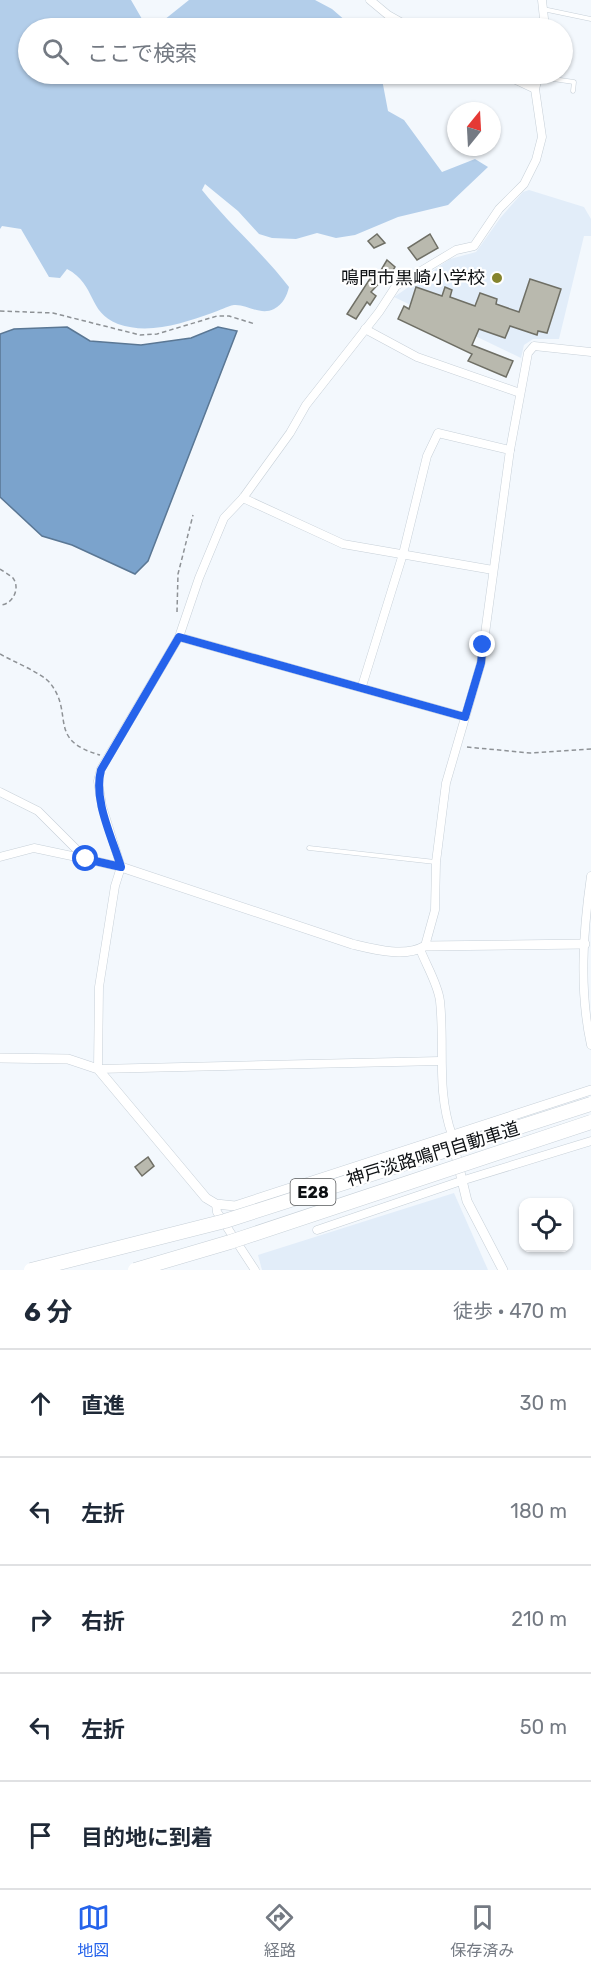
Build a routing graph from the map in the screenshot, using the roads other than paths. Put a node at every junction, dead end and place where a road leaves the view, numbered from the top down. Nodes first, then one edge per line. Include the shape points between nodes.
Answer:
1 (370, 0) edge
2 (542, 0) edge
3 (542, 9) junction
4 (393, 18) edge
5 (543, 18) edge
6 (591, 19) edge
7 (573, 82) edge
8 (524, 84) edge
9 (536, 84) edge
10 (535, 89) junction
11 (573, 91) dead end
12 (365, 329) junction
13 (591, 352) edge
14 (520, 393) junction
15 (510, 450) junction
16 (243, 498) junction
17 (403, 554) junction
18 (493, 570) junction
19 (179, 637) junction
20 (362, 686) junction
21 (465, 717) junction
22 (0, 792) edge
23 (309, 848) dead end
24 (0, 857) edge
25 (86, 859) junction
26 (436, 862) junction
27 (121, 867) junction
28 (591, 876) edge
29 (588, 944) edge
30 (422, 947) junction
31 (591, 1045) edge
32 (0, 1058) edge
33 (440, 1061) junction
34 (98, 1069) junction
35 (591, 1090) edge
36 (591, 1104) edge
37 (591, 1122) edge
38 (452, 1135) junction
39 (591, 1141) edge
40 (461, 1181) junction
41 (216, 1204) junction
42 (317, 1230) dead end
43 (31, 1270) edge
44 (135, 1270) edge
45 (255, 1270) edge
46 (503, 1270) edge

1 - 4 street
2 - 3 street
3 - 5 street
3 - 6 lane
7 - 11 lane
8 - 10 street
9 - 10 street
10 - 12 street via 542,137 524,184 499,210 474,246 456,250 396,286
12 - 14 street via 417,357
12 - 16 street via 306,405
13 - 14 street via 534,346 528,353
14 - 15 street
15 - 17 street via 438,433 427,456
15 - 18 street
16 - 17 street via 343,544
16 - 19 street via 224,518
17 - 18 street
17 - 20 street
18 - 21 street via 481,663
19 - 20 street
19 - 27 street via 98,781
20 - 21 street
21 - 26 street via 446,783
22 - 25 street via 38,811
23 - 26 lane
24 - 25 street via 34,848
25 - 27 street
26 - 30 street via 435,910
27 - 30 street via 352,944 385,951
27 - 34 street via 99,987
28 - 29 street via 585,919
29 - 30 street
29 - 31 street via 584,1014
30 - 33 street via 440,999
32 - 34 street via 68,1059
33 - 34 street
33 - 38 street via 445,1116
34 - 41 street via 206,1198
35 - 38 street
36 - 43 highway, 神戸淡路鳴門自動車道 / E28, bridge via 225,1221
37 - 44 highway, 神戸淡路鳴門自動車道 / E28, bridge
38 - 40 street
38 - 41 street via 235,1206
39 - 40 street
40 - 42 street
40 - 46 street via 467,1202
41 - 45 street via 217,1212

